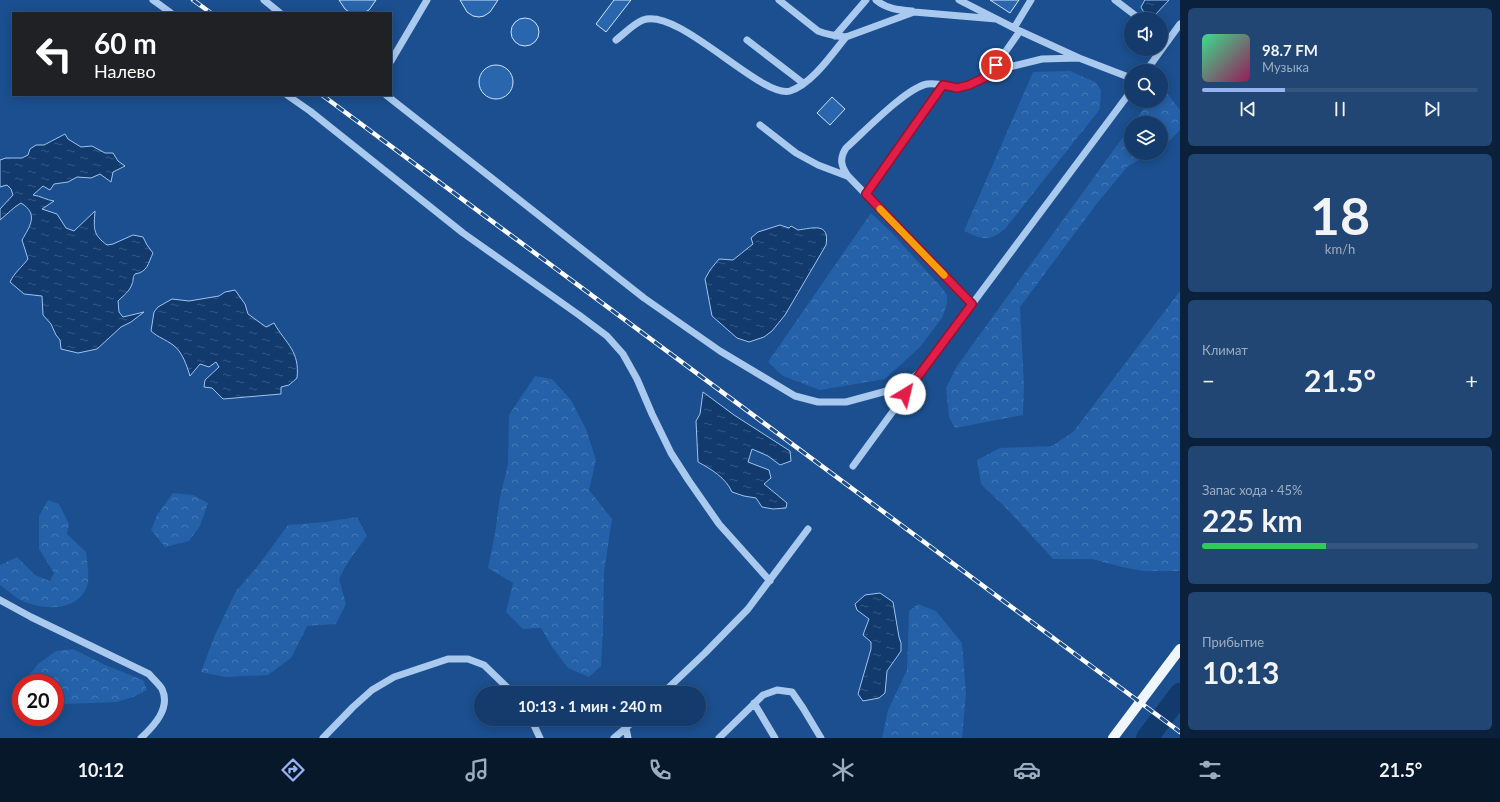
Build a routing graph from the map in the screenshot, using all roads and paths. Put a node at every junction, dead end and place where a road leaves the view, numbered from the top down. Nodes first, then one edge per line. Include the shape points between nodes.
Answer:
1 (153, 0) edge
2 (264, 0) edge
3 (427, 0) edge
4 (779, 0) edge
5 (866, 0) edge
6 (876, 0) edge
7 (959, 0) edge
8 (1031, 0) edge
9 (1115, 0) edge
10 (170, 12) edge
11 (279, 12) edge
12 (914, 12) junction
13 (1131, 12) edge
14 (996, 19) junction
15 (1180, 24) edge
16 (1017, 30) junction
17 (835, 36) junction
18 (846, 37) junction
19 (616, 40) dead end
20 (747, 40) dead end
21 (1168, 41) edge
22 (392, 58) edge
23 (1079, 58) junction
24 (1124, 75) edge
25 (988, 76) junction
26 (803, 83) junction
27 (943, 85) junction
28 (289, 96) edge
29 (387, 96) edge
30 (1124, 101) edge
31 (760, 125) dead end
32 (848, 176) junction
33 (866, 194) junction
34 (972, 304) junction
35 (923, 370) junction
36 (853, 466) dead end
37 (808, 529) dead end
38 (770, 581) junction
39 (0, 600) edge
40 (1179, 654) edge
41 (506, 686) edge
42 (670, 686) edge
43 (754, 704) junction
44 (534, 726) edge
45 (626, 728) joint
46 (141, 738) edge
47 (323, 738) edge
48 (540, 738) edge
49 (614, 738) edge
50 (628, 738) edge
51 (719, 738) edge
52 (775, 738) edge
53 (821, 738) edge
54 (1113, 738) edge

1 - 10 street
2 - 11 street
3 - 22 street
4 - 17 street via 818,31
5 - 17 street
6 - 12 street via 893,10
7 - 14 street
8 - 16 street
9 - 13 street
12 - 14 street
12 - 18 street
14 - 16 street
15 - 21 street
16 - 23 street
16 - 25 street
17 - 18 street
18 - 26 street via 820,68
19 - 26 street via 643,20 664,21 774,89 789,91
20 - 26 street
23 - 24 street
23 - 25 street via 1042,59 1013,66
25 - 27 street via 964,87
27 - 32 street via 926,84 915,89 846,148 841,155 841,163
27 - 33 street
28 - 38 street via 310,110 463,233 606,336 623,354 671,453 689,481 719,524
29 - 35 street via 644,298 720,351 795,396 818,402 846,402 906,383
30 - 34 street
31 - 32 street via 802,156
32 - 33 street
33 - 34 street
34 - 35 street
35 - 36 street
37 - 38 street
38 - 42 street via 748,609
39 - 46 street via 149,674 161,688 166,700 152,728
40 - 54 main road
41 - 47 street via 484,665 468,659 448,659 394,677 372,690
43 - 51 street
43 - 52 street
43 - 53 street via 763,695 777,690 792,692
44 - 48 street
45 - 49 street
45 - 50 street

